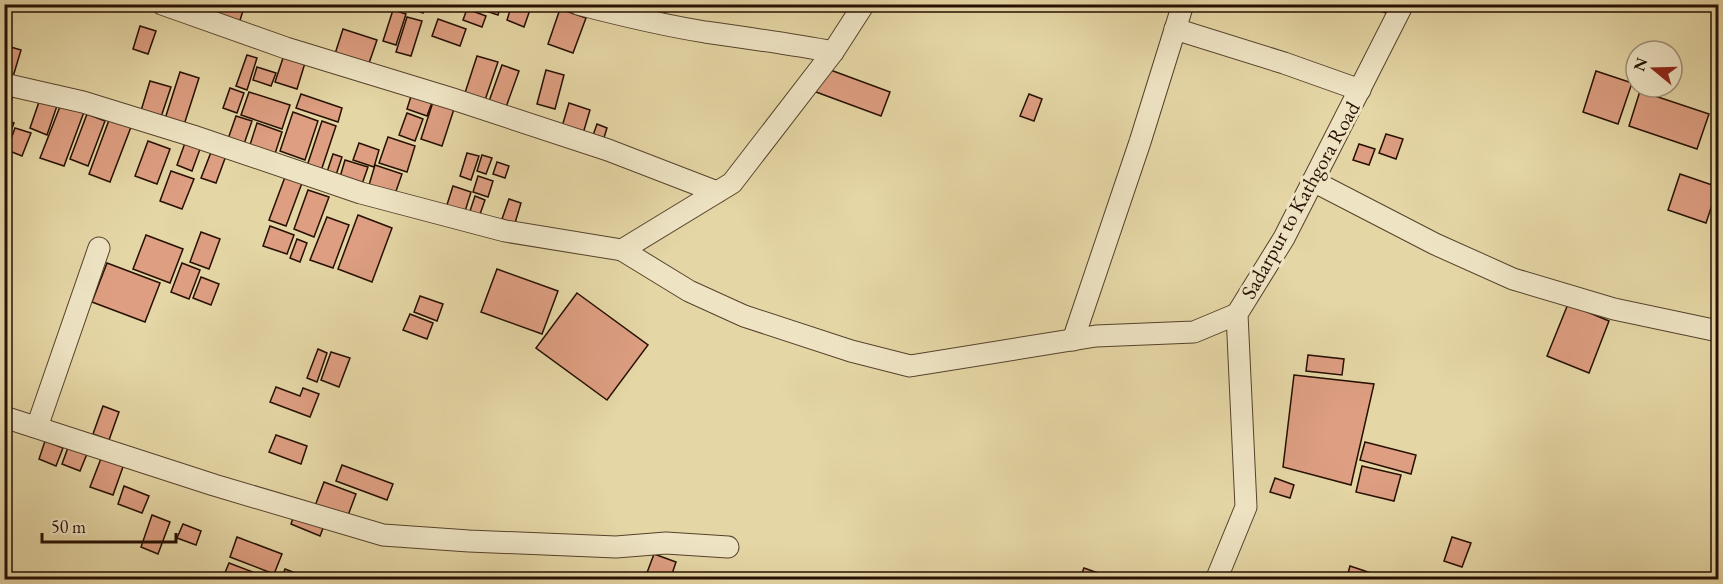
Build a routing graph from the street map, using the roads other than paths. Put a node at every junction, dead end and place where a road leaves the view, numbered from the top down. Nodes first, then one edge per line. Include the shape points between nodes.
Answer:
1 (162, 4) edge
2 (578, 4) edge
3 (864, 4) edge
4 (1183, 4) edge
5 (1403, 4) edge
6 (1176, 29) junction
7 (833, 52) junction
8 (4, 84) edge
9 (1360, 90) junction
10 (1313, 181) junction
11 (717, 192) junction
12 (99, 248) dead end
13 (622, 250) junction
14 (1238, 314) junction
15 (1719, 331) edge
16 (1073, 340) junction
17 (4, 417) edge
18 (37, 427) junction
19 (728, 547) dead end
20 (1216, 579) edge

1 - 11 street via 286,48 608,150
2 - 7 street via 704,32
3 - 7 street
4 - 6 street
5 - 9 street, Sadarpur to Kathgora Road
6 - 9 street
6 - 16 street
7 - 11 street via 732,183
8 - 13 street via 83,102 372,196 505,231
9 - 10 street, Sadarpur to Kathgora Road
10 - 14 street, Sadarpur to Kathgora Road
10 - 15 street via 1513,279 1614,309
11 - 13 street
12 - 18 street
13 - 16 street via 689,291 744,316 910,366
14 - 16 street via 1194,332
14 - 20 street, Sadarpur to Kathgora Road via 1246,507
17 - 18 street
18 - 19 street via 382,535 616,547 666,543

